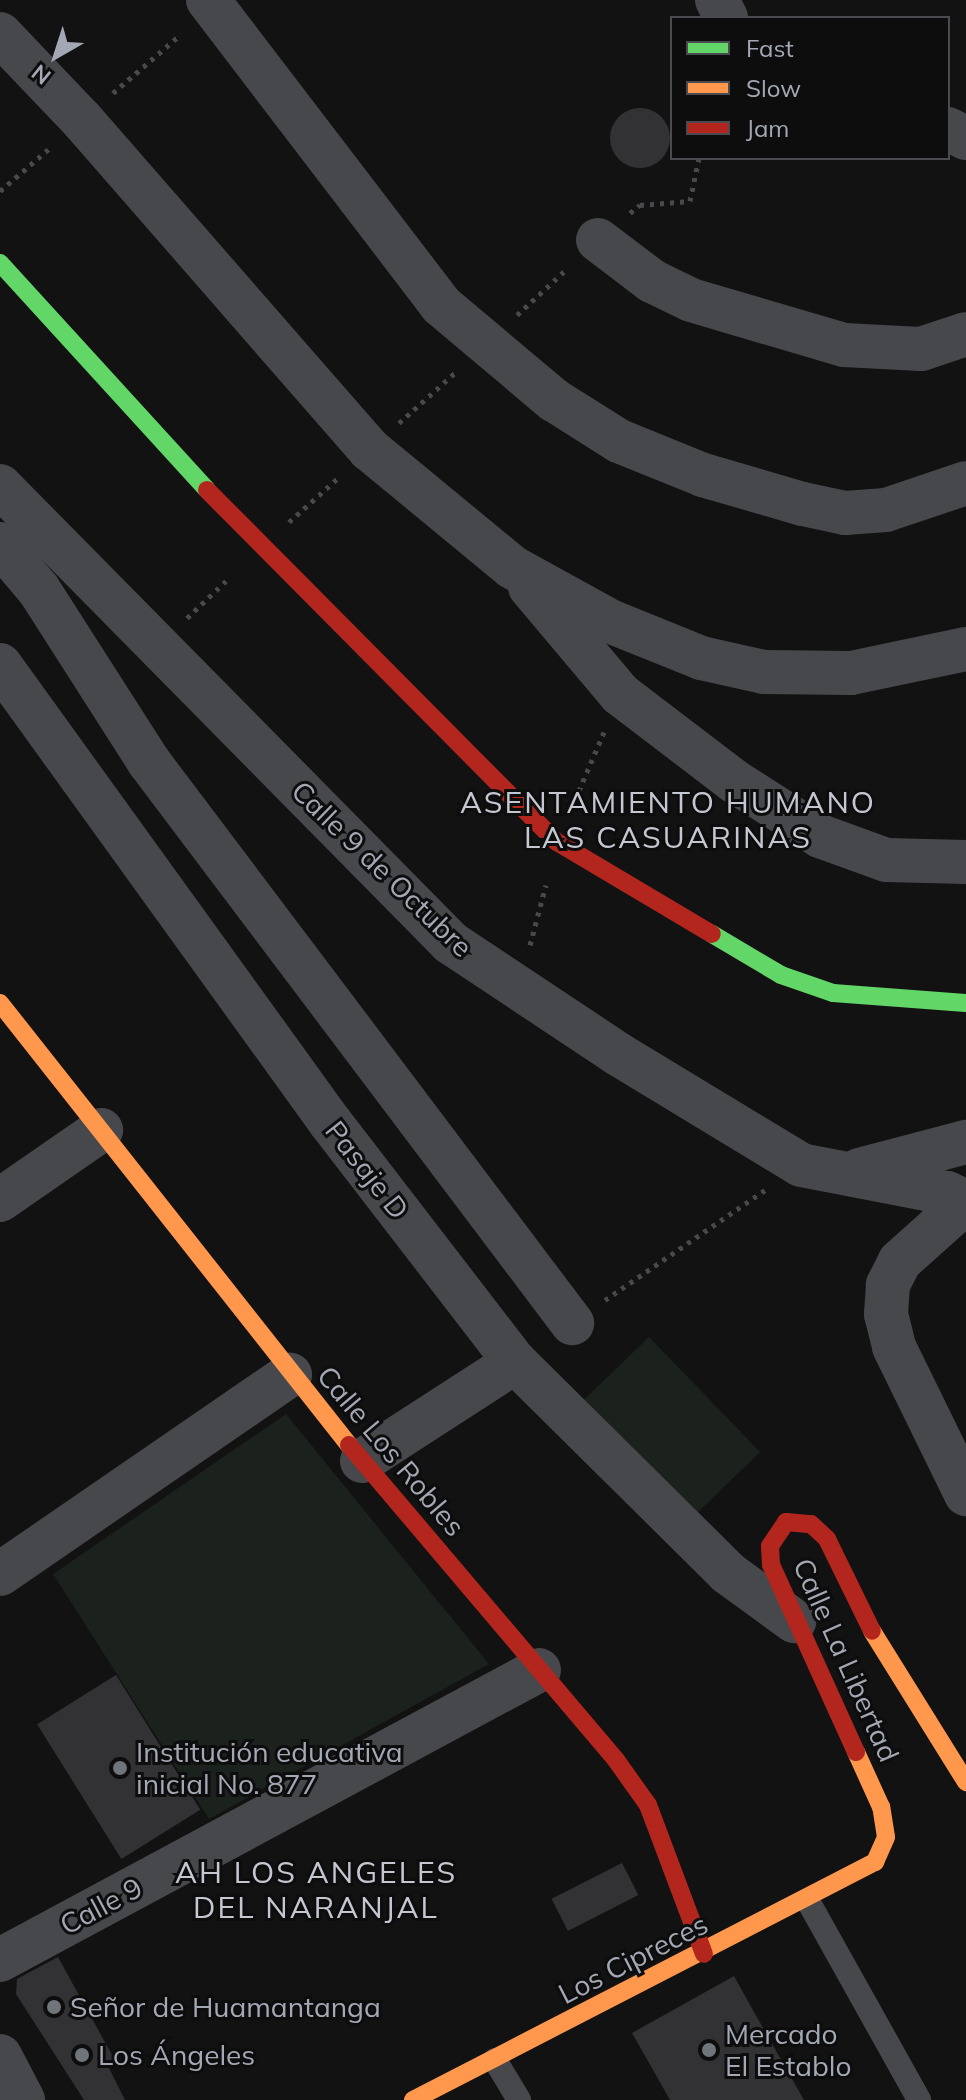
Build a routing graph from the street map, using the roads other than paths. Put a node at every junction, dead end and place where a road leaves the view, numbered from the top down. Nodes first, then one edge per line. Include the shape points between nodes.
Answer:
1 (208, 0) edge
2 (0, 34) edge
3 (598, 240) dead end
4 (0, 263) edge
5 (966, 334) edge
6 (966, 483) edge
7 (0, 486) edge
8 (0, 544) edge
9 (512, 567) junction
10 (966, 649) edge
11 (0, 665) edge
12 (966, 862) edge
13 (0, 1003) edge
14 (966, 1003) edge
15 (101, 1130) junction
16 (966, 1142) edge
17 (849, 1173) junction
18 (0, 1200) edge
19 (966, 1202) edge
20 (572, 1323) road end
21 (515, 1362) junction
22 (290, 1375) junction
23 (362, 1461) junction
24 (966, 1494) edge
25 (0, 1574) edge
26 (794, 1621) junction
27 (539, 1670) junction
28 (966, 1782) edge
29 (875, 1862) joint
30 (808, 1901) junction
31 (704, 1954) junction
32 (0, 1960) edge
33 (0, 2056) edge
34 (495, 2060) junction
35 (23, 2100) edge
36 (413, 2100) edge
37 (519, 2100) edge
38 (919, 2100) edge

1 - 6 street via 431,294 554,400 619,441 703,475 845,513 886,510
2 - 9 street via 82,120 369,449
3 - 5 street via 652,281 691,300 844,345 921,349
4 - 14 street via 260,549 557,842 781,975 833,993
7 - 17 street, Calle 9 de Octubre via 451,943 618,1054 801,1165
8 - 20 street via 39,590 149,762
9 - 10 street via 612,622 701,658 764,672 851,673
9 - 12 street via 620,694 734,781 820,836 886,860
11 - 21 street, Pasaje D via 330,1122
13 - 15 street, Calle Los Robles
15 - 18 street
15 - 22 street, Calle Los Robles
16 - 17 street
17 - 19 street, Calle 9 de Octubre via 947,1193
19 - 24 street via 900,1261 888,1285 886,1314 894,1347
21 - 23 street
21 - 26 street, Pasaje D via 728,1573
22 - 23 street, Calle Los Robles
22 - 25 street
23 - 27 street, Calle Los Robles
26 - 28 street, Calle La Libertad via 771,1565 770,1546 776,1531 798,1520 827,1539 881,1650
26 - 29 street, Calle La Libertad via 881,1807 886,1837
27 - 31 street, Calle Los Robles via 648,1805
27 - 32 street, Calle 9
29 - 30 street, Los Cipreces
30 - 31 street, Los Cipreces
30 - 38 lane
31 - 34 street, Los Cipreces
33 - 35 street
34 - 36 street, Los Cipreces
34 - 37 lane

